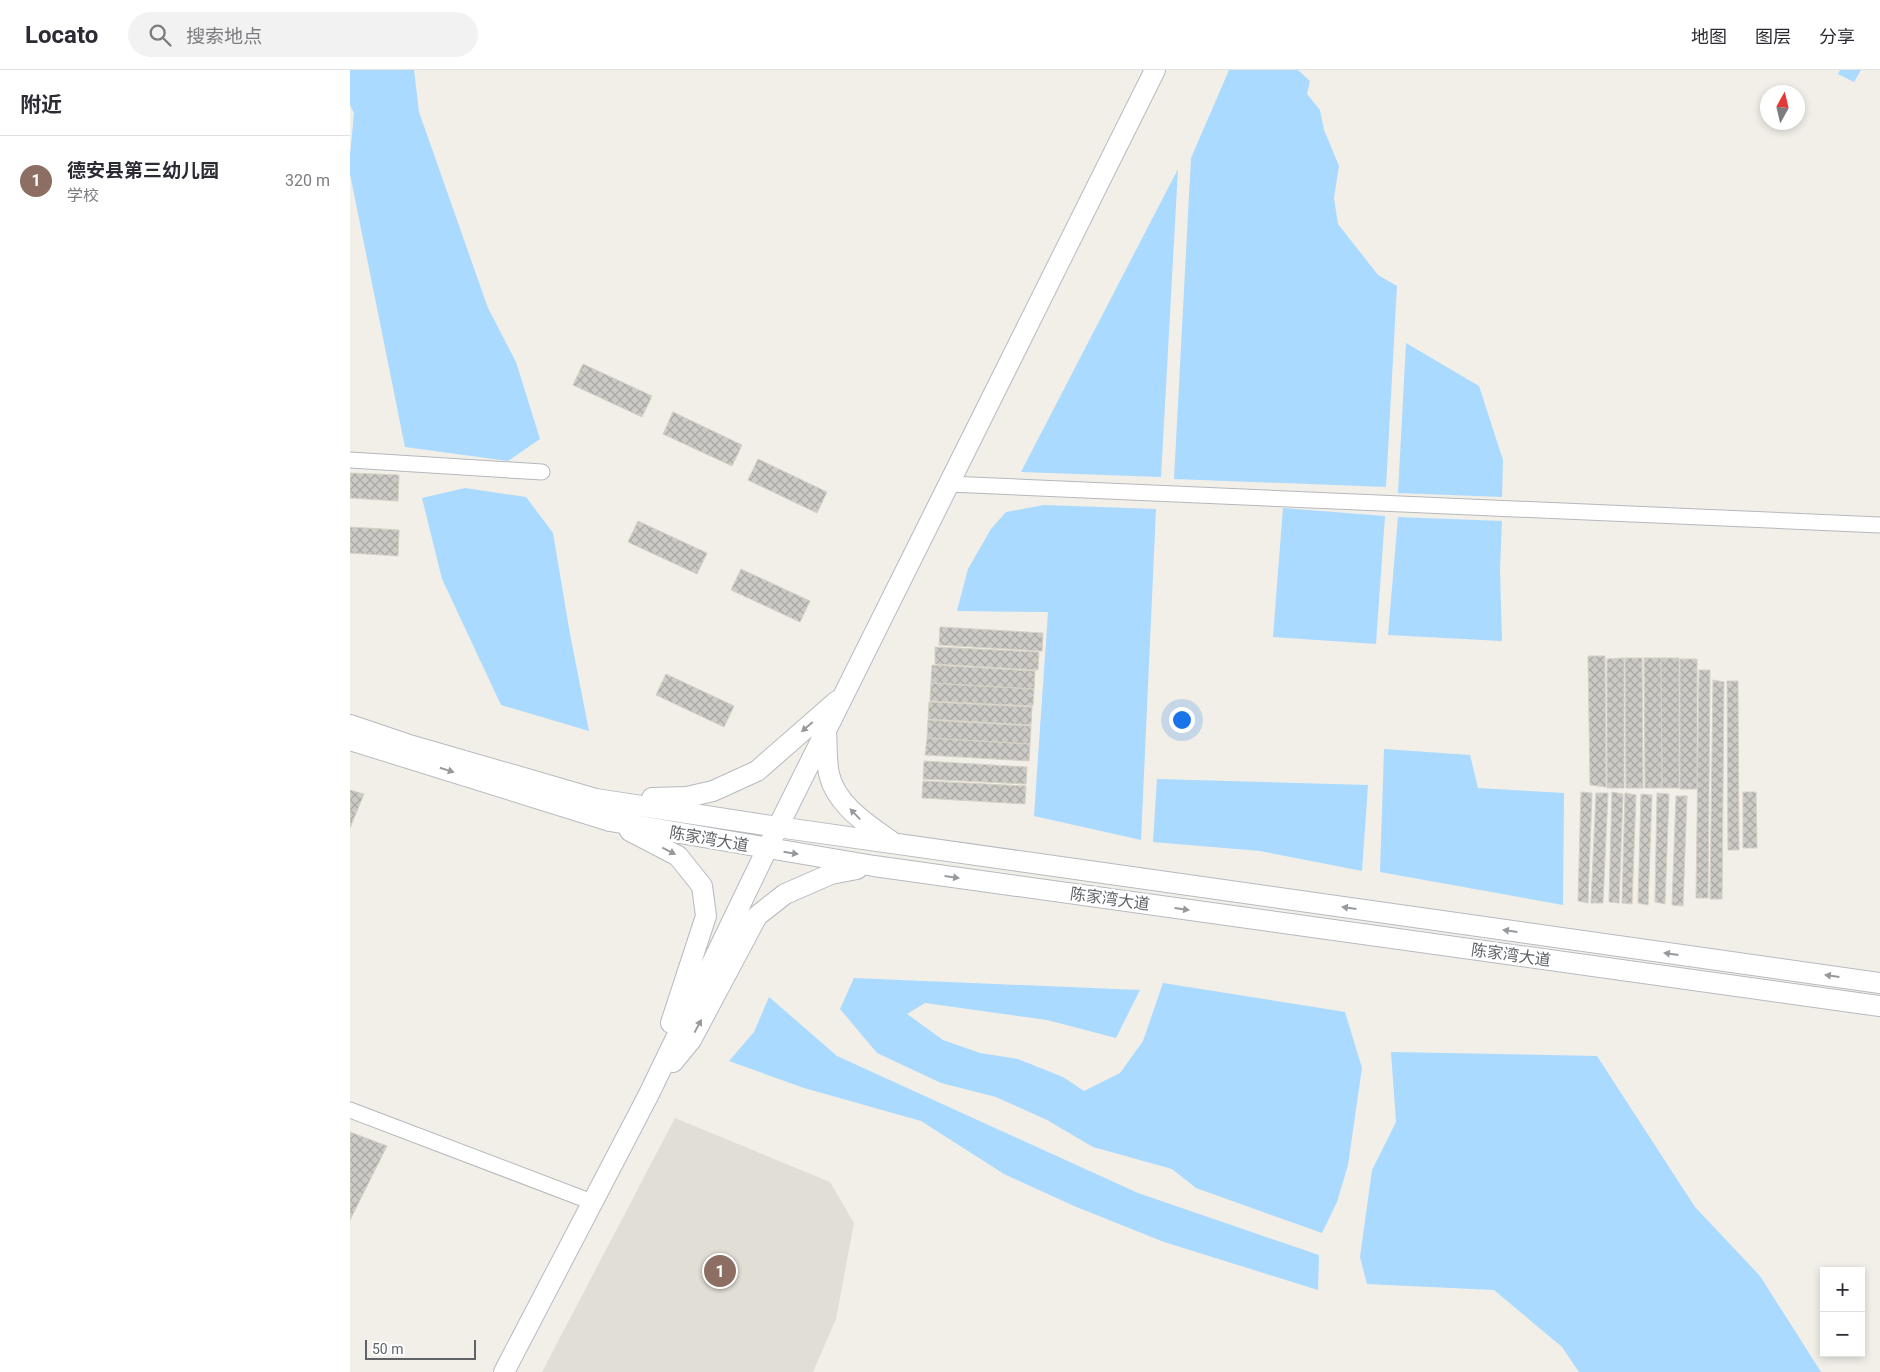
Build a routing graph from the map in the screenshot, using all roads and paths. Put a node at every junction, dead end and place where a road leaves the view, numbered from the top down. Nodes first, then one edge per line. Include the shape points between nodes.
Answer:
1 (1155, 70) edge
2 (350, 460) edge
3 (542, 472) dead end
4 (949, 484) junction
5 (1880, 525) edge
6 (844, 695) junction
7 (350, 725) edge
8 (826, 730) junction
9 (350, 740) edge
10 (596, 798) junction
11 (610, 822) junction
12 (778, 827) junction
13 (893, 843) junction
14 (767, 849) junction
15 (874, 866) junction
16 (1880, 983) edge
17 (1880, 1006) edge
18 (649, 1094) junction
19 (350, 1110) edge
20 (592, 1202) junction
21 (504, 1372) edge

1 - 4 main road
2 - 3 street
4 - 5 street
4 - 6 main road
6 - 8 main road
6 -> 10 main road via 757,771 713,790 687,797
7 - 10 main road, 陈家湾大道
8 - 12 main road
13 -> 8 main road via 856,816 839,795 829,774
9 -> 11 main road, 陈家湾大道
10 - 12 main road, 陈家湾大道
11 - 14 main road, 陈家湾大道
11 -> 18 main road via 678,856 702,886 706,916
12 - 13 main road, 陈家湾大道
12 - 14 main road
16 -> 13 main road, 陈家湾大道
14 -> 15 main road, 陈家湾大道
14 - 18 main road
15 -> 17 main road, 陈家湾大道
18 -> 15 main road via 691,1040 757,916 785,894 831,874
18 - 20 main road
19 - 20 street
20 - 21 main road

